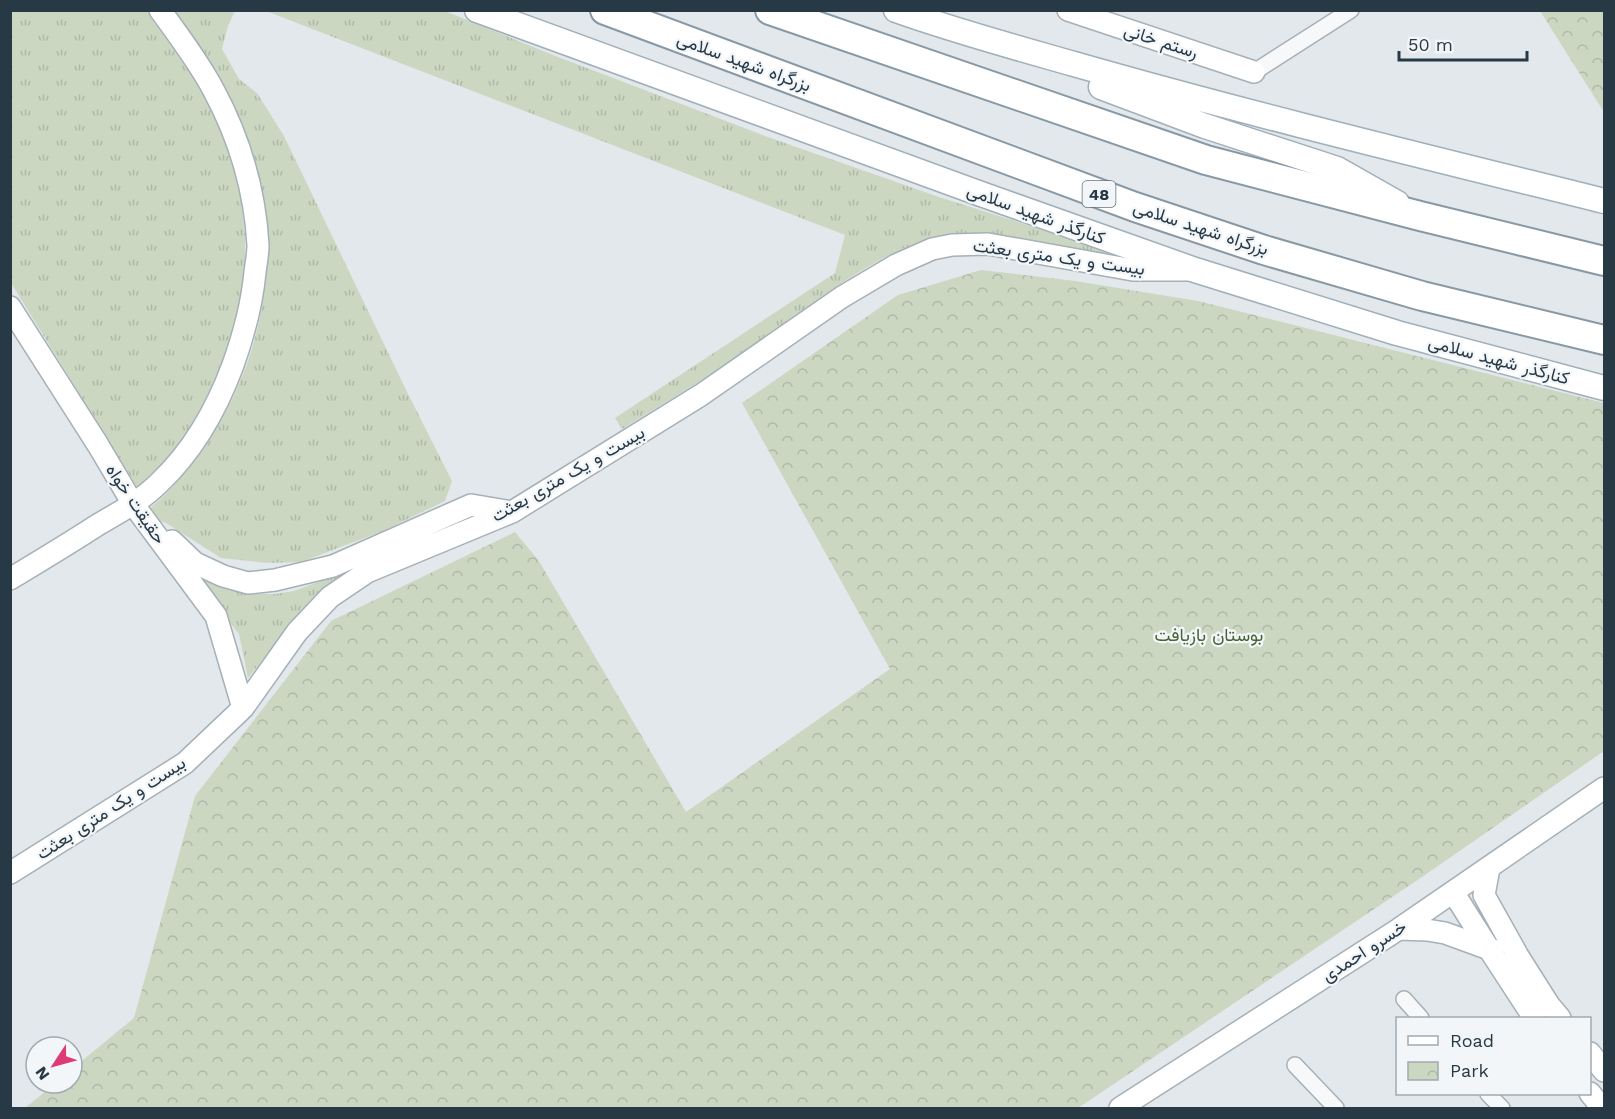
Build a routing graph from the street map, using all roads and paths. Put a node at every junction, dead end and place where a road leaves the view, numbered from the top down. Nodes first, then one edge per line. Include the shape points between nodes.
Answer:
1 (160, 10) edge
2 (477, 10) edge
3 (604, 10) edge
4 (770, 10) edge
5 (896, 10) edge
6 (1068, 10) edge
7 (1351, 10) edge
8 (932, 23) junction
9 (1254, 72) joint
10 (1605, 201) edge
11 (1420, 216) junction
12 (1605, 261) edge
13 (1195, 270) junction
14 (10, 307) edge
15 (1605, 340) edge
16 (1605, 388) edge
17 (133, 504) junction
18 (512, 512) junction
19 (10, 579) edge
20 (243, 708) junction
21 (1605, 788) edge
22 (1489, 868) junction
23 (10, 873) edge
24 (1453, 892) junction
25 (1399, 929) junction
26 (1490, 949) junction
27 (1518, 956) junction
28 (1404, 999) dead end
29 (1420, 1017) edge
30 (1533, 1017) edge
31 (1559, 1017) edge
32 (1591, 1054) edge
33 (1295, 1065) dead end
34 (1605, 1071) edge
35 (1591, 1093) edge
36 (1489, 1095) edge
37 (1120, 1108) edge
38 (1336, 1108) edge
39 (1502, 1108) edge
40 (1603, 1108) edge

1 - 17 street via 197,62 227,117 243,159 258,247 243,337 218,400 173,469
2 - 13 main road, کنارگذر شهید سلامی
3 - 15 highway, بزرگراه شهید سلامی / 48 via 1134,207 1264,250 1422,296
4 - 11 highway via 1206,160
5 - 8 main road
6 - 9 street, رستم خانی
7 - 9 street
8 - 10 main road via 1332,134
8 - 11 main road via 1206,126 1337,169
11 - 12 highway
13 - 16 main road, کنارگذر شهید سلامی via 1396,333
13 - 18 street, بیست و یک متری بعثت via 1133,270 988,244 932,249 869,279 701,395
14 - 17 street, حقیقت خواه
17 - 18 street via 195,563 248,583 333,566 471,505
17 - 19 street
17 - 20 street, حقیقت خواه via 216,616
18 - 20 street, بیست و یک متری بعثت via 367,572 330,597 297,632
20 - 23 street, بیست و یک متری بعثت via 185,763
21 - 22 street, خسرو احمدی
22 - 24 street, خسرو احمدی
22 - 27 street via 1484,895
24 - 25 street, خسرو احمدی
24 - 26 street
25 - 26 street via 1445,933
25 - 37 street, خسرو احمدی
26 - 27 street
26 - 30 street
27 - 31 street
28 - 29 street
32 - 34 street
33 - 38 street
35 - 40 street
36 - 39 street

